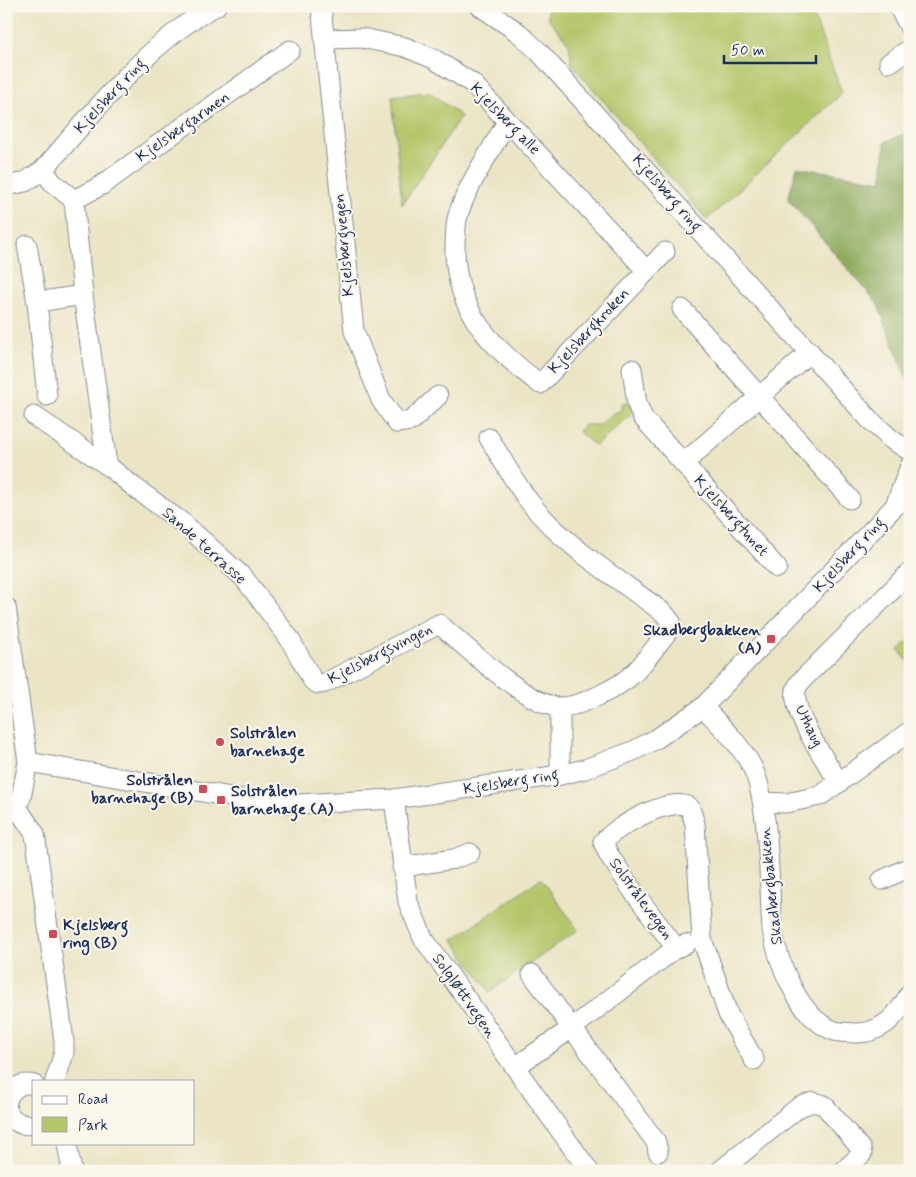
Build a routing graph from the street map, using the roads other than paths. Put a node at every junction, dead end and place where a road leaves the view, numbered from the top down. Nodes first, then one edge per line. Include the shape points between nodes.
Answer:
1 (216, 6) edge
2 (321, 6) edge
3 (480, 6) edge
4 (898, 6) edge
5 (910, 28) edge
6 (325, 39) junction
7 (910, 49) edge
8 (290, 50) dead end
9 (889, 63) dead end
10 (507, 121) junction
11 (43, 170) junction
12 (6, 186) edge
13 (74, 200) junction
14 (27, 245) dead end
15 (665, 252) dead end
16 (646, 270) junction
17 (83, 295) junction
18 (37, 302) junction
19 (682, 309) dead end
20 (810, 352) junction
21 (632, 369) dead end
22 (47, 396) dead end
23 (438, 396) dead end
24 (759, 396) junction
25 (34, 416) dead end
26 (489, 438) dead end
27 (910, 451) edge
28 (684, 463) junction
29 (107, 465) junction
30 (910, 466) edge
31 (850, 499) dead end
32 (903, 501) edge
33 (778, 568) dead end
34 (910, 572) edge
35 (6, 607) edge
36 (289, 638) joint
37 (560, 707) junction
38 (703, 707) junction
39 (910, 731) edge
40 (28, 762) junction
41 (560, 775) junction
42 (839, 783) junction
43 (394, 799) junction
44 (763, 802) junction
45 (11, 808) edge
46 (470, 853) dead end
47 (402, 867) junction
48 (910, 867) edge
49 (882, 880) dead end
50 (702, 939) junction
51 (676, 948) junction
52 (532, 974) dead end
53 (910, 993) edge
54 (572, 1028) junction
55 (754, 1060) dead end
56 (515, 1067) junction
57 (57, 1076) edge
58 (37, 1080) edge
59 (27, 1082) edge
60 (6, 1106) edge
61 (26, 1127) edge
62 (67, 1144) edge
63 (658, 1152) dead end
64 (72, 1171) edge
65 (589, 1171) edge
66 (720, 1171) edge
67 (843, 1171) edge

1 - 11 street, Kjelsberg ring via 187,23 143,60
2 - 6 street, Kjelsbergvegen
3 - 20 street, Kjelsberg ring via 540,52
4 - 5 street
6 - 10 street, Kjelsberg alle via 346,37 382,42 434,60 472,83
6 - 23 street, Kjelsbergvegen via 354,331 381,400 397,423 412,422
7 - 9 street
8 - 13 street, Kjelsbergarmen via 102,185
10 - 16 street, Kjelsberg alle
10 - 16 street, Kjelsbergkroken via 457,216 455,268 461,294 481,329 519,368 540,384
11 - 12 street, Kjelsberg ring via 25,182
11 - 13 street
13 - 17 street
14 - 18 street
15 - 16 street, Kjelsbergkroken
17 - 18 street
17 - 29 street
18 - 22 street
19 - 24 street
20 - 24 street, Kjelsbergtunet
20 - 27 street, Kjelsberg ring via 870,420
21 - 28 street, Kjelsbergtunet via 637,404 643,418
24 - 28 street, Kjelsbergtunet
24 - 31 street
25 - 29 street, Sande terrasse
26 - 37 street via 528,501 546,521 664,613 676,617 671,628 634,673 599,696
28 - 33 street, Kjelsbergtunet
29 - 36 street, Sande terrasse via 184,524 244,578
30 - 32 street, Kjelsberg ring
32 - 38 street, Kjelsberg ring
34 - 42 street, Uthaug via 796,688 802,718
35 - 40 street
36 - 37 street, Kjelsbergsvingen via 313,681 318,684 357,668 439,624 522,691
37 - 41 street
38 - 41 street, Kjelsberg ring via 633,751
38 - 44 street, Skadbergbakken via 750,762 758,778
39 - 42 street
40 - 43 street, Kjelsberg ring via 274,803 321,804
40 - 45 street via 24,788
41 - 43 street, Kjelsberg ring
42 - 44 street via 820,796 786,803
43 - 47 street, Solgløttvegen
44 - 53 street, Skadbergbakken via 772,930 794,991 807,1010 836,1032 864,1033 893,1019
45 - 57 street via 34,834 36,843 64,1041
46 - 47 street via 454,859
47 - 56 street, Solgløttvegen via 408,902 423,938
48 - 49 street
50 - 51 street, Solstrålevegen
50 - 51 street, Solstrålevegen via 696,824 692,811 677,804 648,812 602,842 608,855
50 - 55 street, Solstrålevegen via 728,1014
51 - 54 street, Solstrålevegen
52 - 54 street
54 - 56 street, Solstrålevegen
54 - 63 street via 656,1142
56 - 65 street, Solgløttvegen
57 - 58 street
59 - 60 street via 13,1089
60 - 61 street via 8,1114
62 - 64 street
66 - 67 street via 799,1107 813,1102 824,1105 862,1149 862,1154

